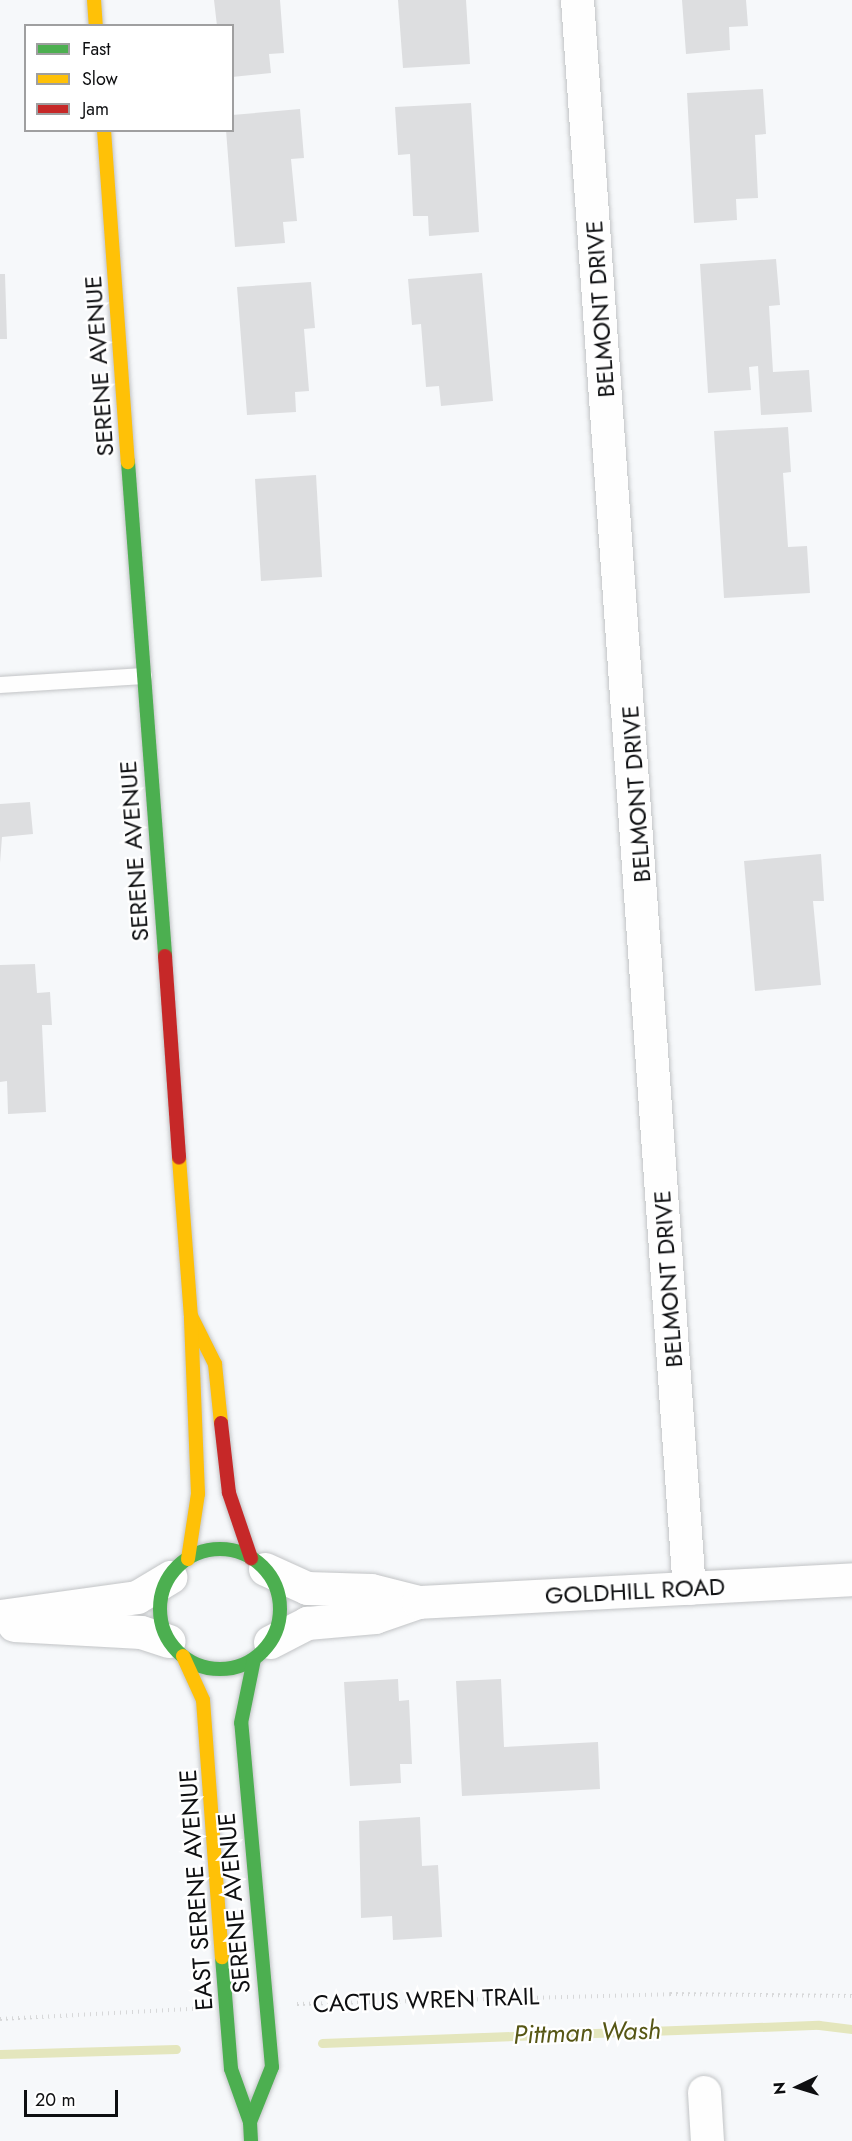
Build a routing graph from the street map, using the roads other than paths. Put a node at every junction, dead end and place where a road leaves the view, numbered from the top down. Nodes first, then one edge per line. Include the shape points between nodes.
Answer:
1 (94, 0) edge
2 (577, 0) edge
3 (96, 24) edge
4 (104, 132) edge
5 (144, 676) junction
6 (0, 685) edge
7 (191, 1316) junction
8 (258, 1564) junction
9 (179, 1568) junction
10 (852, 1579) edge
11 (689, 1588) junction
12 (418, 1602) junction
13 (0, 1616) edge
14 (0, 1622) edge
15 (176, 1648) junction
16 (262, 1650) junction
17 (704, 2092) dead end
18 (250, 2122) junction
19 (251, 2141) edge
20 (707, 2141) edge

1 - 3 street
2 - 11 street, BELMONT DRIVE
4 - 5 street, SERENE AVENUE
5 - 6 lane
5 - 7 street, SERENE AVENUE
7 - 8 street, SERENE AVENUE via 216,1364 229,1493
7 - 9 street via 188,1366 198,1494
8 - 9 street via 214,1550
8 - 12 street, GOLDHILL ROAD via 307,1588 371,1590
8 - 16 street via 279,1599
9 - 13 street via 137,1597
9 - 15 street via 160,1610
10 - 11 street, GOLDHILL ROAD
11 - 12 street, GOLDHILL ROAD
12 - 16 street, GOLDHILL ROAD via 375,1617 307,1623
14 - 15 street via 141,1632
15 - 16 street via 222,1669
15 - 18 street, EAST SERENE AVENUE via 203,1700 231,2068
16 - 18 street, SERENE AVENUE via 241,1723 272,2067
17 - 20 street
18 - 19 street, SERENE AVENUE

